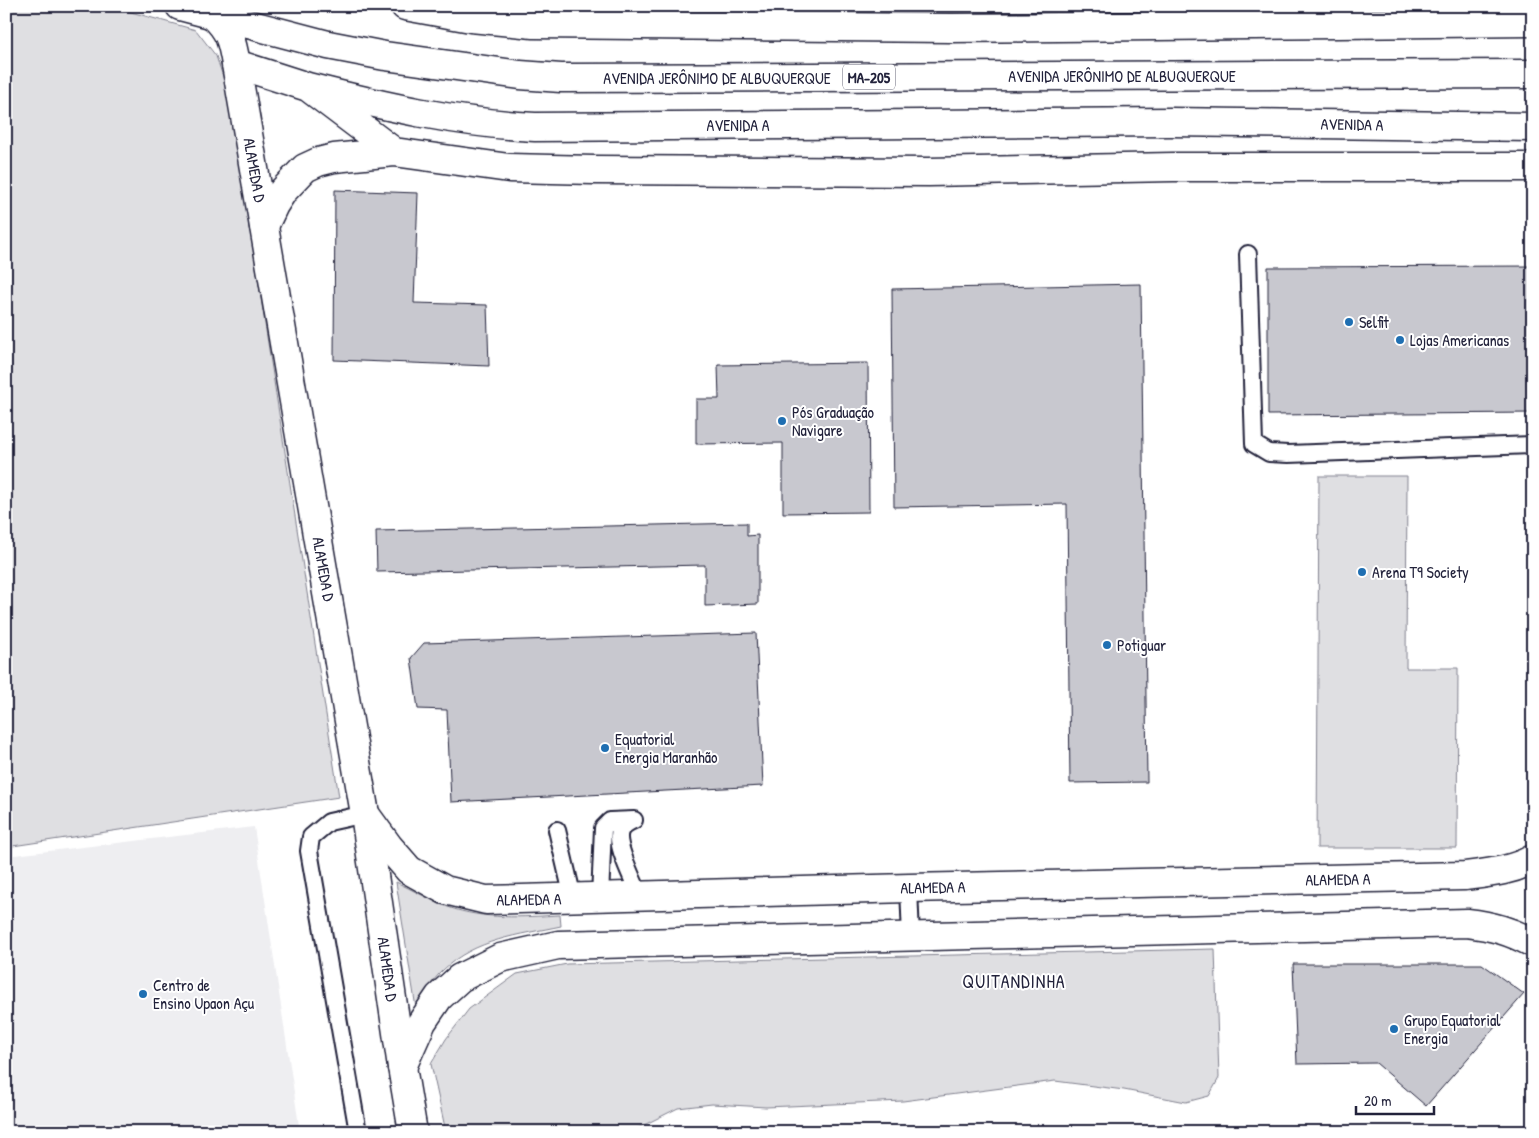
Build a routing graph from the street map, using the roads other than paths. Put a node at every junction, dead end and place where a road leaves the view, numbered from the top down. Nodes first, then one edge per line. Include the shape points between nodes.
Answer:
1 (180, 6) edge
2 (404, 6) edge
3 (212, 15) junction
4 (1533, 22) edge
5 (236, 64) junction
6 (1533, 74) edge
7 (308, 87) junction
8 (1171, 122) junction
9 (1533, 126) edge
10 (394, 152) junction
11 (1173, 166) junction
12 (1533, 167) edge
13 (264, 226) junction
14 (1248, 254) dead end
15 (1533, 445) edge
16 (366, 814) junction
17 (558, 830) dead end
18 (1533, 859) edge
19 (909, 888) junction
20 (640, 896) junction
21 (600, 897) junction
22 (573, 898) junction
23 (911, 937) junction
24 (1533, 943) edge
25 (402, 1066) junction
26 (358, 1132) edge
27 (413, 1132) edge

1 - 3 street, AVENIDA JERÔNIMO DE ALBUQUERQUE / MA-205
2 - 4 street via 471,18 533,24 951,28
3 - 5 street, ALAMEDA D via 230,36
3 - 6 street, AVENIDA JERÔNIMO DE ALBUQUERQUE / MA-205 via 385,56 561,78
5 - 7 street, AVENIDA A
5 - 13 street, ALAMEDA D
7 - 8 street, AVENIDA A via 439,117 535,127
7 - 10 street, AVENIDA A
8 - 9 street, AVENIDA A
8 - 11 street
10 - 11 street, AVENIDA A via 508,168 594,170 929,172
10 - 13 street, AVENIDA A via 334,158 305,168 283,192
11 - 12 street, AVENIDA A
13 - 16 street, ALAMEDA D
14 - 15 lane via 1254,444 1269,453 1288,454
16 - 22 street, ALAMEDA A via 409,870 445,890 486,900
16 - 25 street, ALAMEDA D
16 - 26 lane via 329,822 311,837 309,851
17 - 22 lane
18 - 19 street, ALAMEDA A via 1498,872 1464,876
19 - 20 street, ALAMEDA A
19 - 23 lane
20 - 21 street, ALAMEDA A
20 - 21 lane via 619,836 621,829 634,820 610,821 603,828
21 - 22 street, ALAMEDA A
23 - 24 street via 1467,923 1500,928
23 - 25 street via 558,945 500,958 460,978 439,997 422,1022
25 - 27 street, ALAMEDA D

